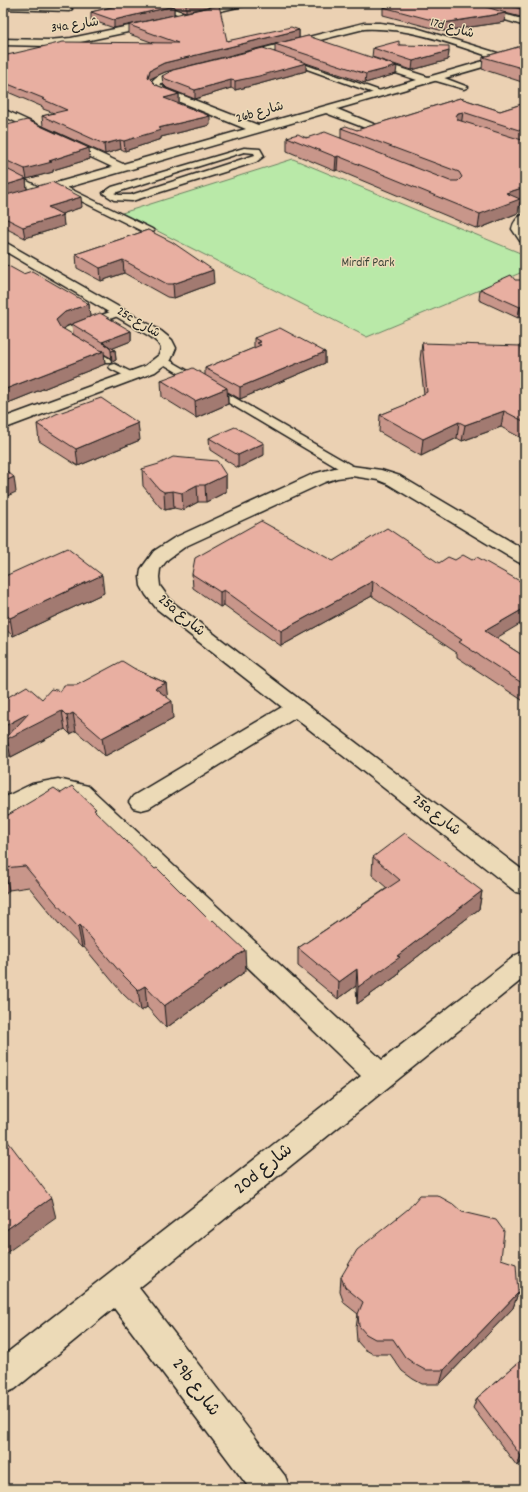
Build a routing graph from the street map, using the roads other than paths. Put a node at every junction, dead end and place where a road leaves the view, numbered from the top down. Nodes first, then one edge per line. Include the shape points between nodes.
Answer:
1 (243, 3) edge
2 (455, 3) edge
3 (481, 3) edge
4 (176, 4) edge
5 (3, 7) edge
6 (70, 9) dead end
7 (525, 15) edge
8 (189, 16) junction
9 (525, 23) edge
10 (307, 40) junction
11 (3, 42) edge
12 (325, 46) edge
13 (261, 52) junction
14 (525, 52) edge
15 (361, 58) edge
16 (504, 58) junction
17 (230, 59) edge
18 (199, 67) edge
19 (432, 79) junction
20 (464, 87) dead end
21 (382, 93) junction
22 (326, 109) junction
23 (3, 112) edge
24 (257, 129) junction
25 (352, 133) edge
26 (200, 145) junction
27 (220, 156) junction
28 (121, 167) junction
29 (3, 172) edge
30 (58, 186) junction
31 (40, 191) junction
32 (3, 202) edge
33 (525, 218) edge
34 (149, 231) edge
35 (525, 238) edge
36 (3, 245) edge
37 (119, 312) junction
38 (164, 360) junction
39 (131, 376) junction
40 (3, 424) edge
41 (352, 471) junction
42 (525, 558) edge
43 (296, 708) junction
44 (141, 802) dead end
45 (3, 808) edge
46 (525, 885) edge
47 (525, 962) edge
48 (380, 1076) junction
49 (118, 1287) junction
50 (3, 1377) edge
51 (272, 1489) edge

1 - 8 street, 34a شارع
2 - 9 street
3 - 7 street
4 - 8 lane via 159,8
5 - 6 lane
8 - 11 street, 34a شارع via 76,40 48,43
10 - 12 street
10 - 13 street, 17d شارع
10 - 16 street, 17d شارع via 364,26 388,25
13 - 17 street, 17d شارع
13 - 21 lane
14 - 16 street, 26b شارع
15 - 19 street
16 - 19 street, 26b شارع
18 - 24 street via 162,77 155,85
19 - 20 lane
19 - 21 street, 26b شارع
21 - 22 street, 26b شارع
22 - 24 street, 26b شارع
22 - 25 street via 376,126
23 - 28 street
24 - 26 street, 26b شارع
26 - 27 lane
26 - 28 street, 26b شارع
27 - 27 lane via 115,189 107,193 117,198 132,198 253,160 261,153 244,150
28 - 30 street, 26b شارع
29 - 31 lane
30 - 31 street, 26b شارع
30 - 34 lane
31 - 32 street, 26b شارع
33 - 35 street via 518,229
36 - 37 street, 25c شارع
37 - 38 street, 25c شارع via 164,339 168,353
37 - 39 lane via 64,333 66,337
38 - 39 street, 25c شارع
38 - 41 lane
39 - 40 street, 25c شارع
41 - 42 street, 25a شارع via 367,472 394,480
41 - 43 street, 25a شارع via 319,478 180,542 155,560 150,571 149,583 154,595 164,605
43 - 44 street
43 - 46 street, 25a شارع
45 - 48 street via 43,788 56,786 80,792
47 - 48 street, 20d شارع
48 - 49 street, 20d شارع
49 - 50 street, 20d شارع
49 - 51 street, 29b شارع

